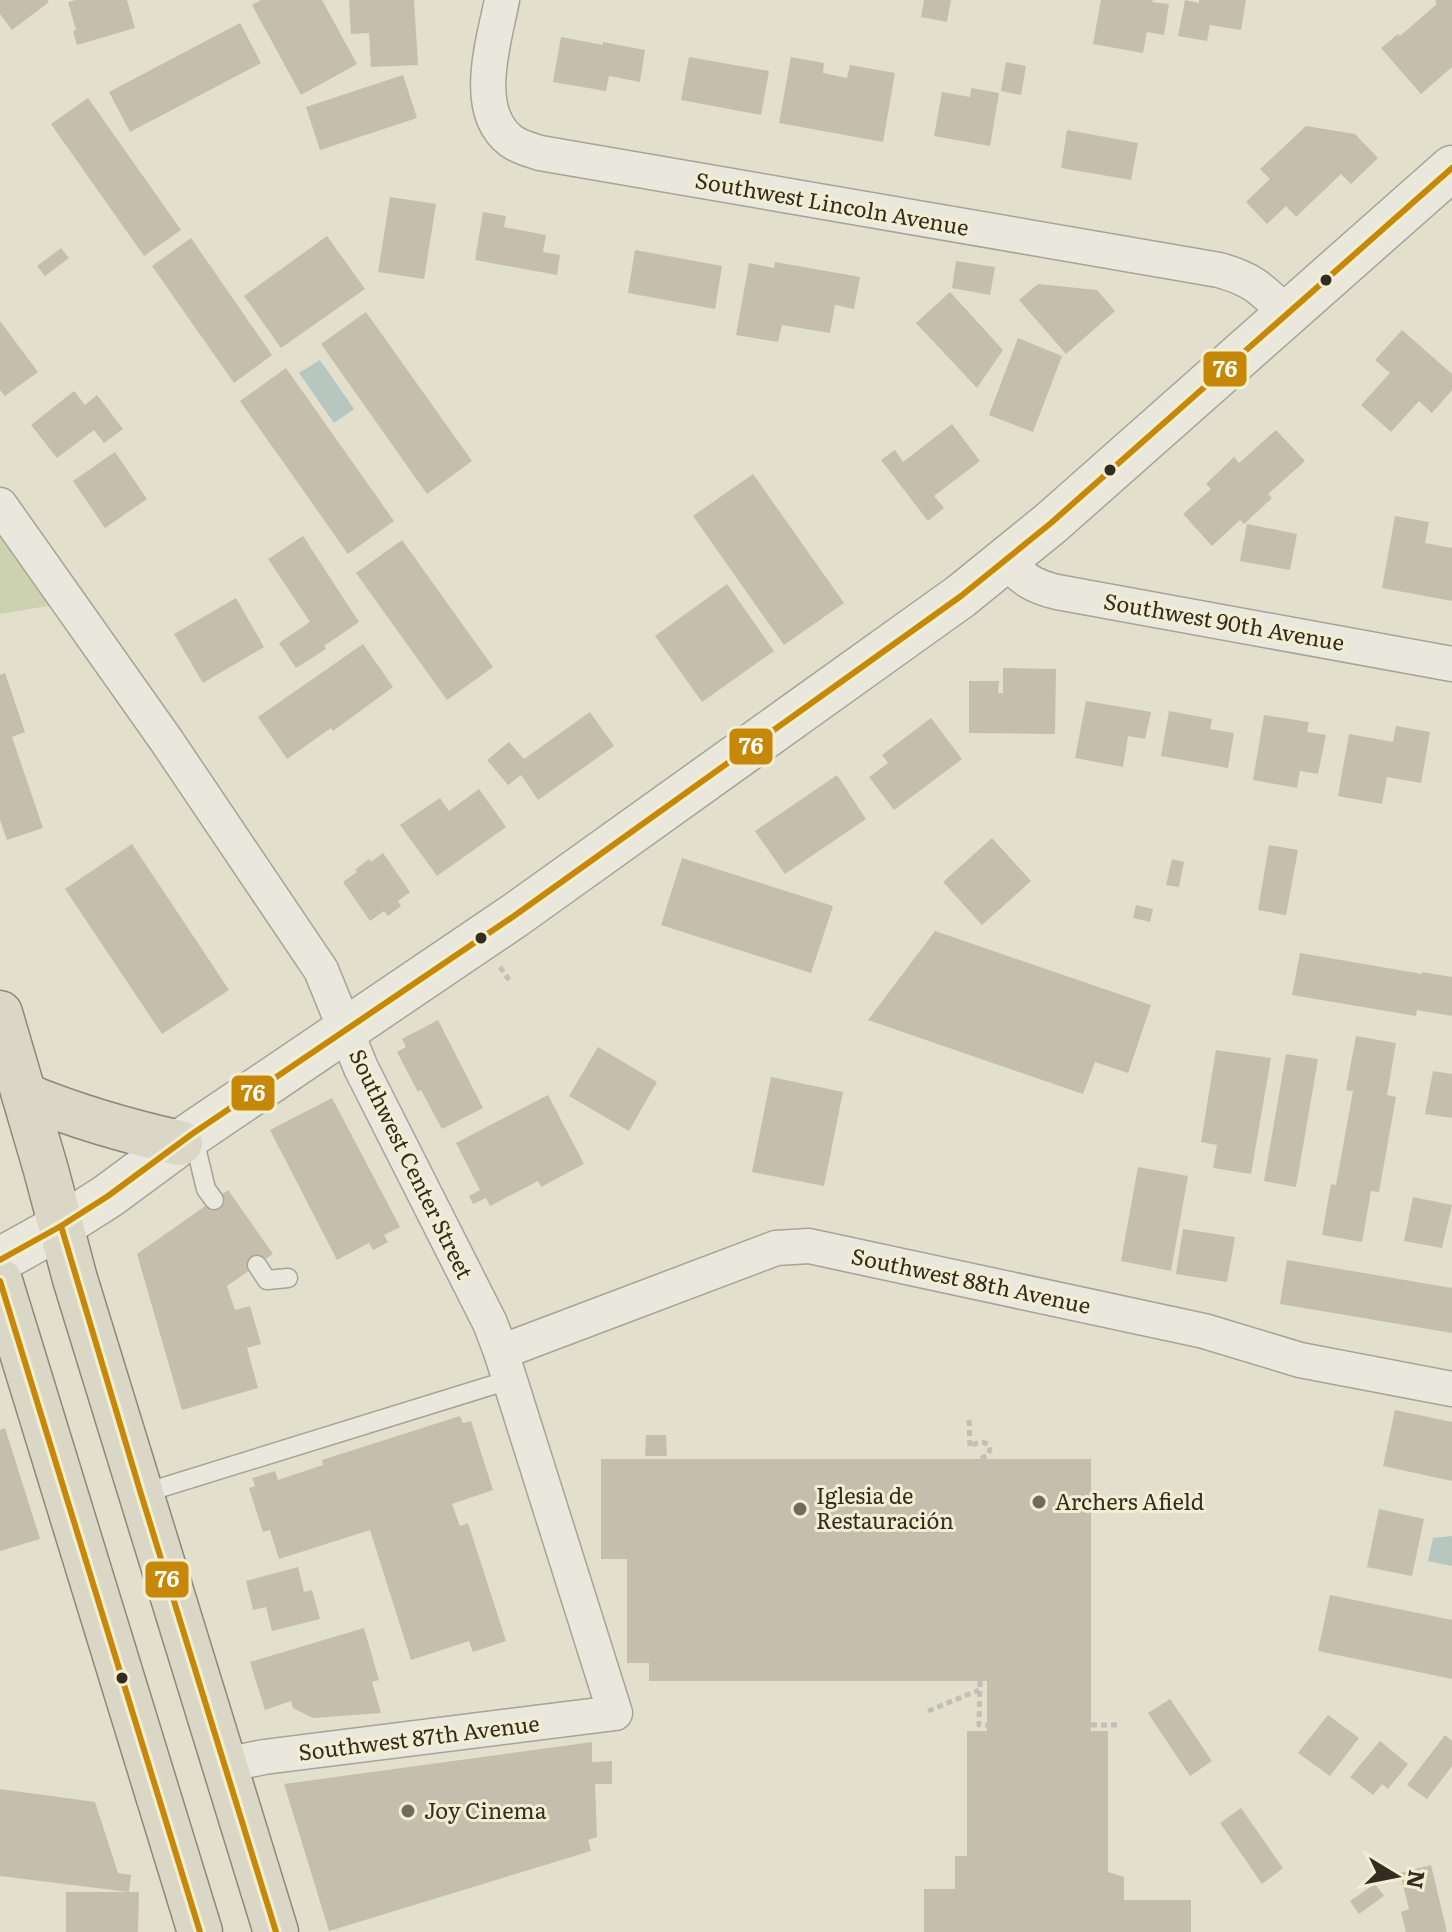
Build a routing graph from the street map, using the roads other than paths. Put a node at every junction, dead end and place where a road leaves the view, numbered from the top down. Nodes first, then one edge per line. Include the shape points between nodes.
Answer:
1 (502, 0) edge
2 (1452, 168) edge
3 (1288, 315) junction
4 (0, 505) edge
5 (1005, 561) junction
6 (1452, 664) edge
7 (0, 1013) edge
8 (346, 1029) junction
9 (24, 1095) junction
10 (186, 1138) junction
11 (214, 1200) dead end
12 (61, 1226) junction
13 (0, 1260) edge
14 (257, 1265) dead end
15 (288, 1278) dead end
16 (0, 1281) edge
17 (505, 1366) junction
18 (1452, 1389) edge
19 (141, 1494) junction
20 (615, 1713) joint
21 (225, 1765) junction
22 (200, 1932) edge
23 (276, 1932) edge

1 - 3 street, Southwest Lincoln Avenue via 488,100 497,125 512,142 540,153 1219,270 1255,283
2 - 3 street
3 - 5 street
4 - 8 street, Southwest Center Street via 321,970
5 - 6 street, Southwest 90th Avenue via 1027,582 1048,590
5 - 8 street via 514,916
7 - 9 highway
8 - 10 street
8 - 17 street, Southwest Center Street via 490,1323
9 - 10 highway via 119,1129
9 - 12 highway
10 - 11 lane
10 - 12 street
12 - 13 street
12 - 19 highway
14 - 15 lane via 267,1280
16 - 22 highway
17 - 18 street, Southwest 88th Avenue via 776,1248 809,1246 1204,1331 1300,1360
17 - 19 lane
17 - 20 street, Southwest Center Street
19 - 21 highway
20 - 21 street, Southwest 87th Avenue
21 - 23 highway

